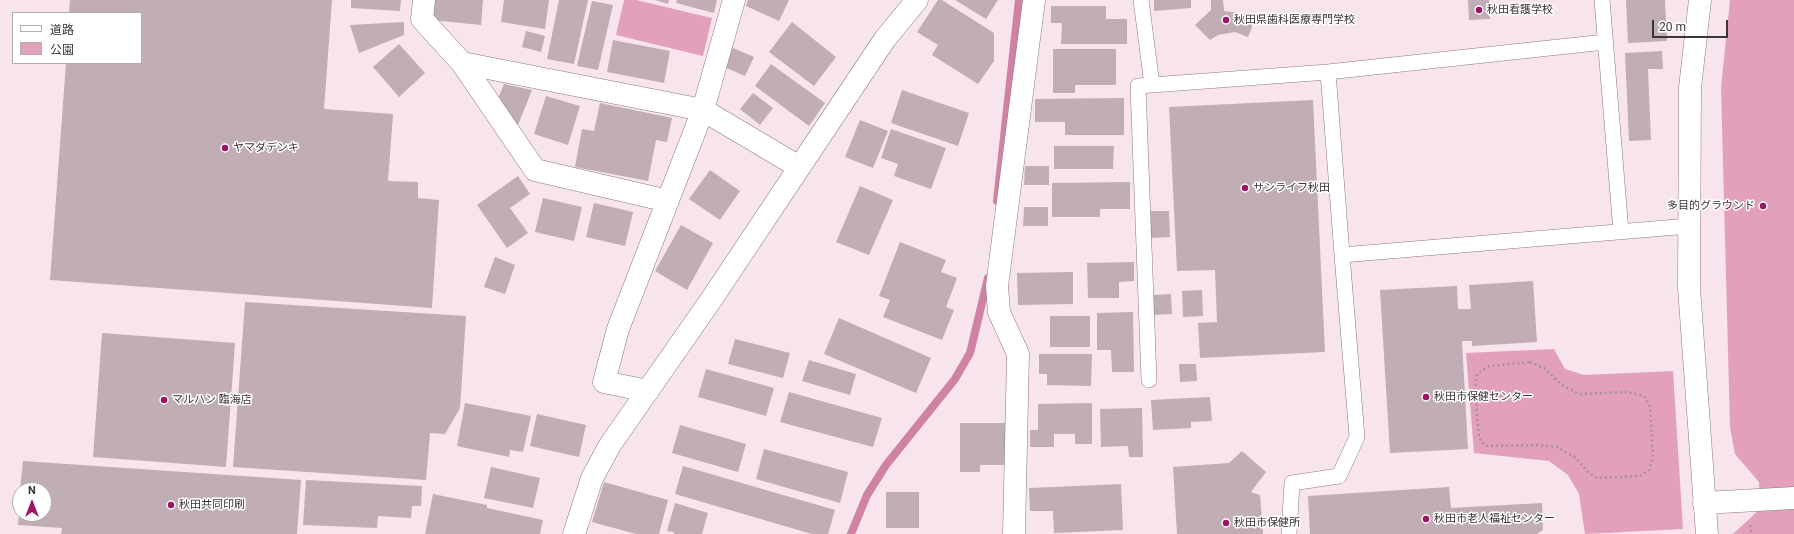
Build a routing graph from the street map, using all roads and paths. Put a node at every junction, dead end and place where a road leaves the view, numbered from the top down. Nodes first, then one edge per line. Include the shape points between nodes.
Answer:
1 (424, 0) edge
2 (734, 0) edge
3 (917, 0) edge
4 (1034, 0) edge
5 (1141, 0) edge
6 (1602, 0) edge
7 (1700, 0) edge
8 (1606, 42) junction
9 (462, 63) junction
10 (1328, 72) junction
11 (1152, 85) junction
12 (703, 110) junction
13 (799, 167) junction
14 (668, 201) junction
15 (1689, 226) junction
16 (1621, 232) junction
17 (1342, 255) junction
18 (1149, 380) dead end
19 (648, 391) junction
20 (1597, 478) joint
21 (1794, 498) edge
22 (1704, 503) junction
23 (574, 534) edge
24 (1014, 534) edge
25 (1289, 534) edge
26 (1707, 534) edge

1 - 9 street via 422,19
2 - 12 street
3 - 13 street via 885,39
4 - 24 street via 997,286 999,312 1018,354
5 - 11 lane
6 - 8 lane
7 - 15 street via 1690,88
8 - 10 lane
8 - 16 lane
9 - 12 street
9 - 14 street via 535,170
10 - 11 lane
10 - 17 lane
11 - 18 lane via 1138,86
12 - 13 street
12 - 14 street
13 - 19 street
14 - 19 street via 618,329 604,382
15 - 16 lane
15 - 22 street via 1689,288
16 - 17 lane
17 - 25 lane via 1357,437 1339,476 1292,483
19 - 23 street via 610,445 592,478
20 - 20 path via 1640,476 1649,470 1653,458 1650,407 1644,396 1627,392 1579,394 1562,386 1544,368 1530,362 1489,366 1477,374 1479,438 1486,446 1557,447 1576,458
21 - 22 street
22 - 26 street

